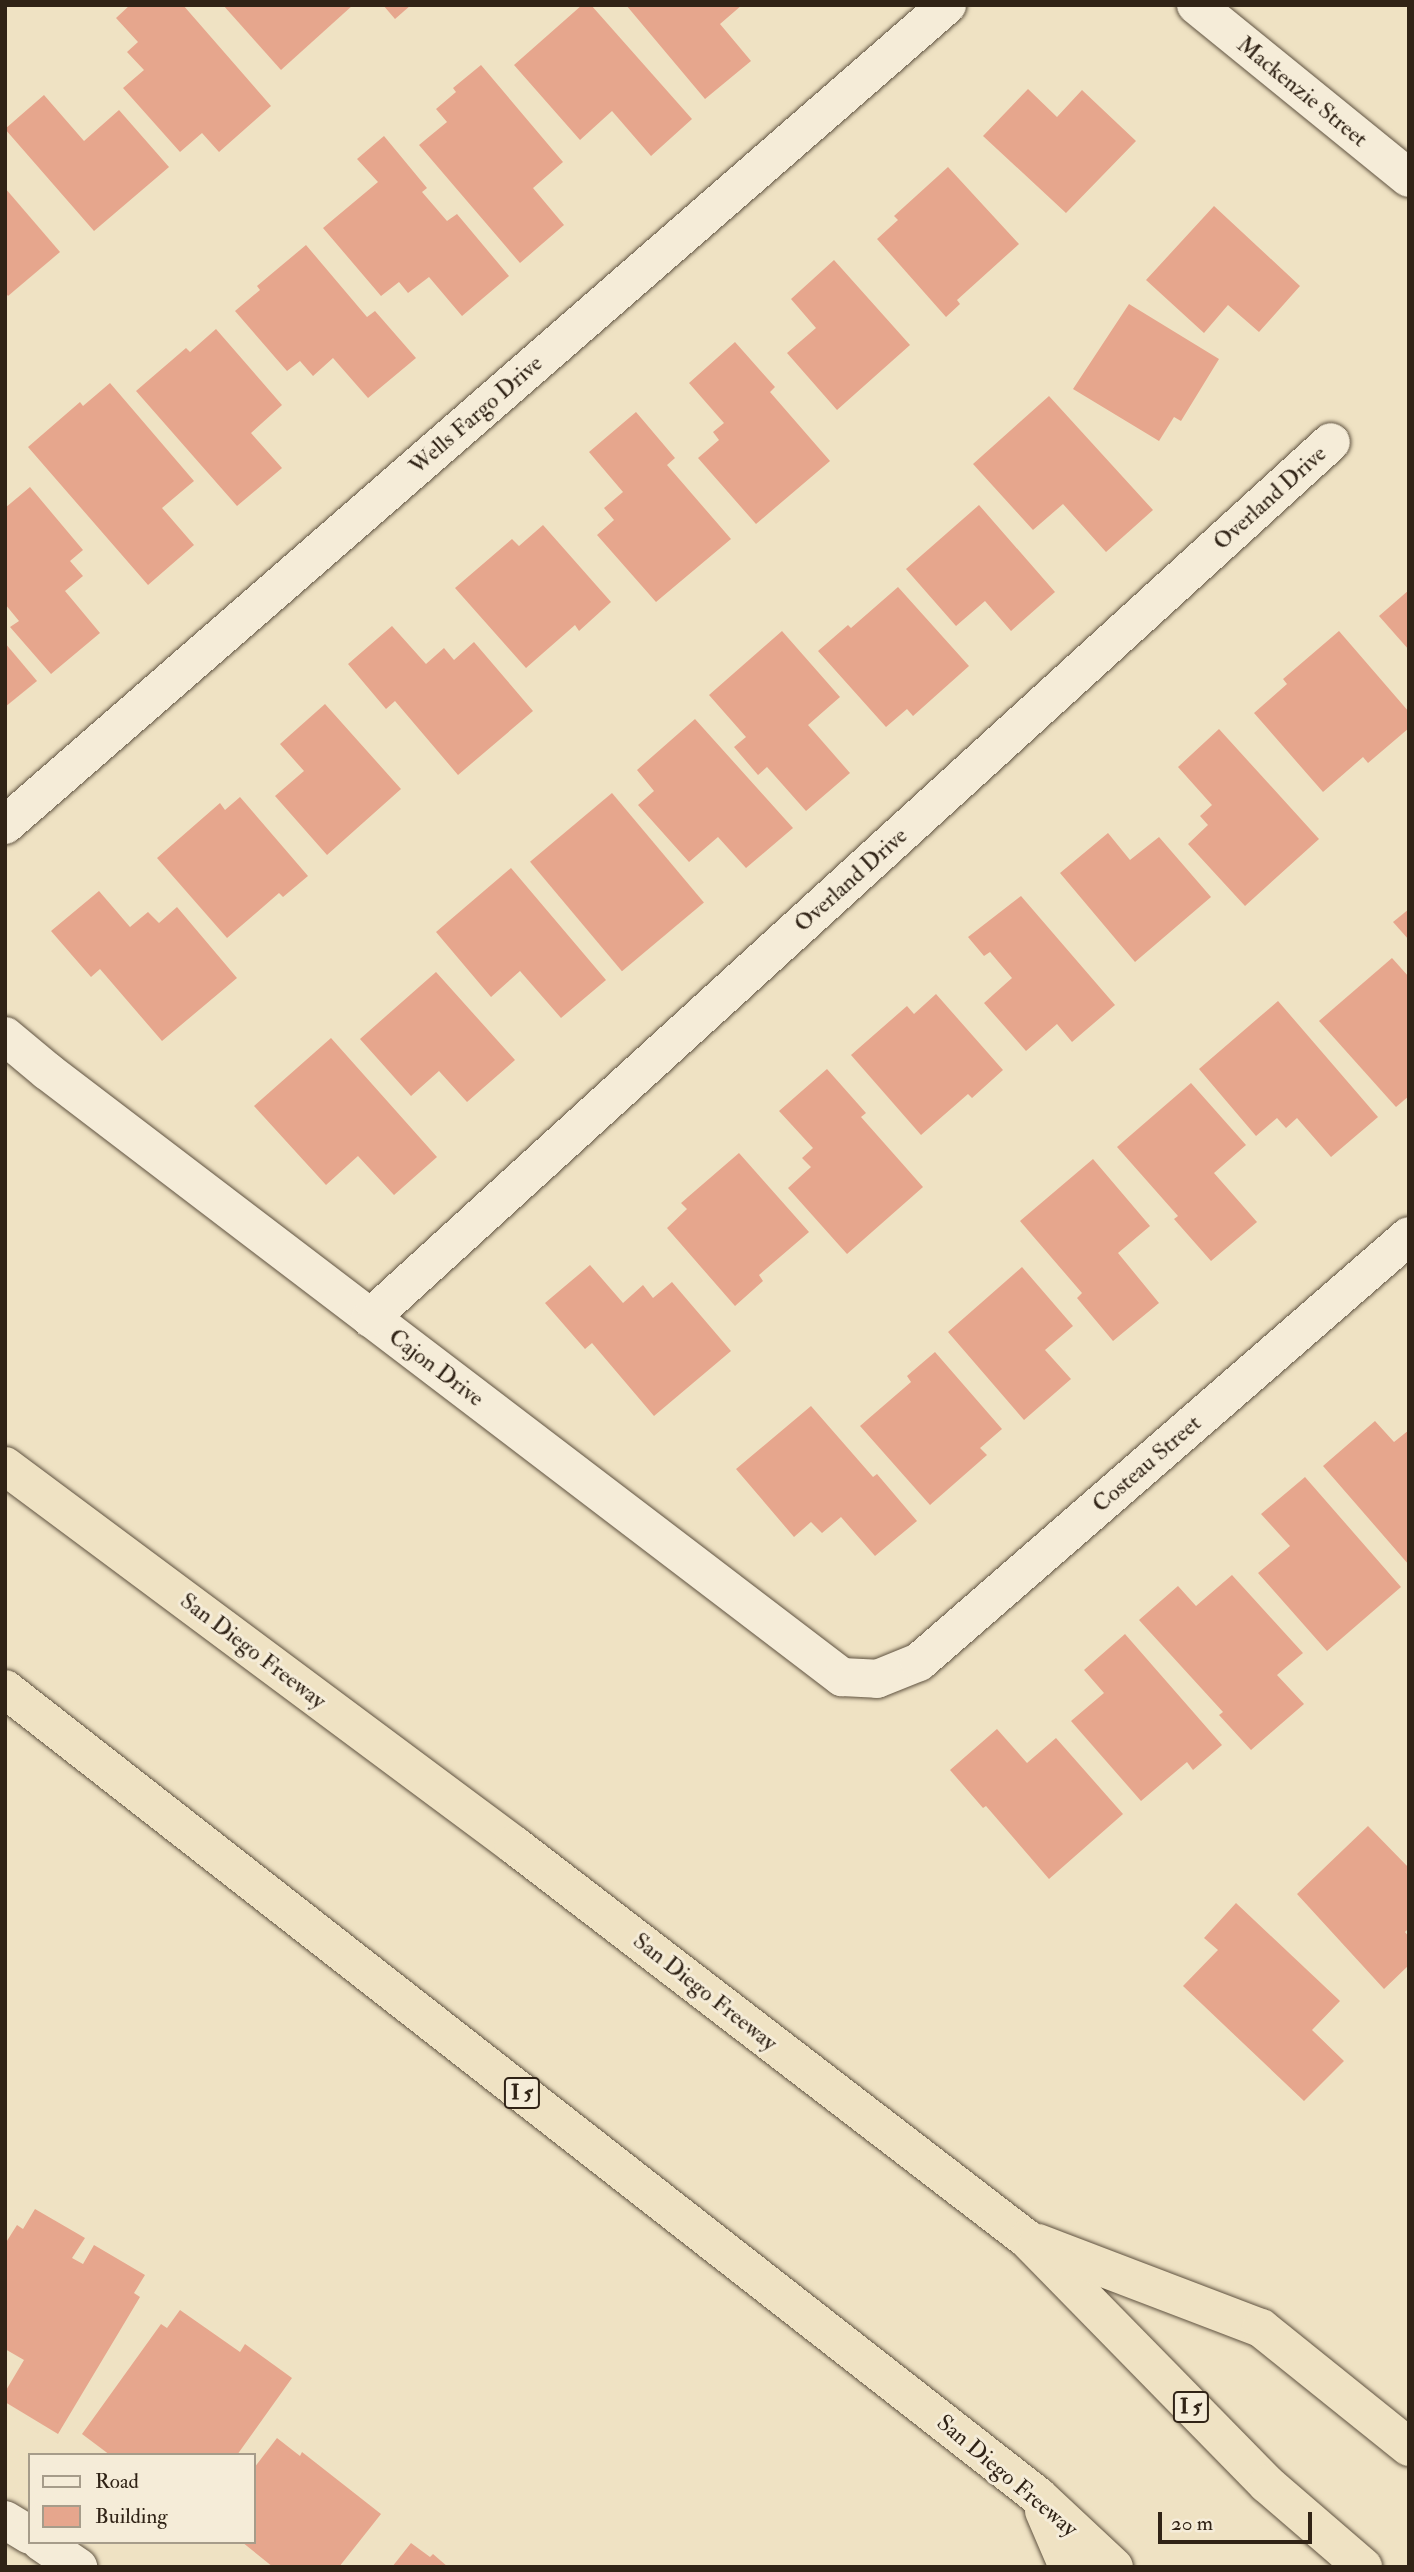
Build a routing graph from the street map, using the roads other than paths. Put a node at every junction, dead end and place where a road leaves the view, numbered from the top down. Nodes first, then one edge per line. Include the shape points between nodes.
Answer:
1 (947, 5) edge
2 (1196, 5) edge
3 (1409, 178) edge
4 (1331, 442) dead end
5 (5, 825) edge
6 (5, 1037) edge
7 (1409, 1236) edge
8 (370, 1318) junction
9 (5, 1466) edge
10 (877, 1679) joint
11 (5, 1689) edge
12 (1027, 2239) junction
13 (1409, 2447) edge
14 (1038, 2496) junction
15 (5, 2520) edge
16 (28, 2534) edge
17 (44, 2544) edge
18 (78, 2567) edge
19 (1068, 2567) edge
20 (1114, 2567) edge
21 (1363, 2567) edge

1 - 5 street, Wells Fargo Drive
2 - 3 street, Mackenzie Street
4 - 8 street, Overland Drive
6 - 8 street, Cajon Drive
7 - 10 street, Costeau Street via 919,1662
8 - 10 street, Cajon Drive via 842,1677
9 - 12 highway, San Diego Freeway / I 5 via 513,1845
11 - 14 highway, San Diego Freeway / I 5
12 - 13 highway via 1261,2328
12 - 21 highway, San Diego Freeway / I 5 via 1267,2484
14 - 19 highway
14 - 20 highway, San Diego Freeway / I 5
15 - 16 street
17 - 18 street

